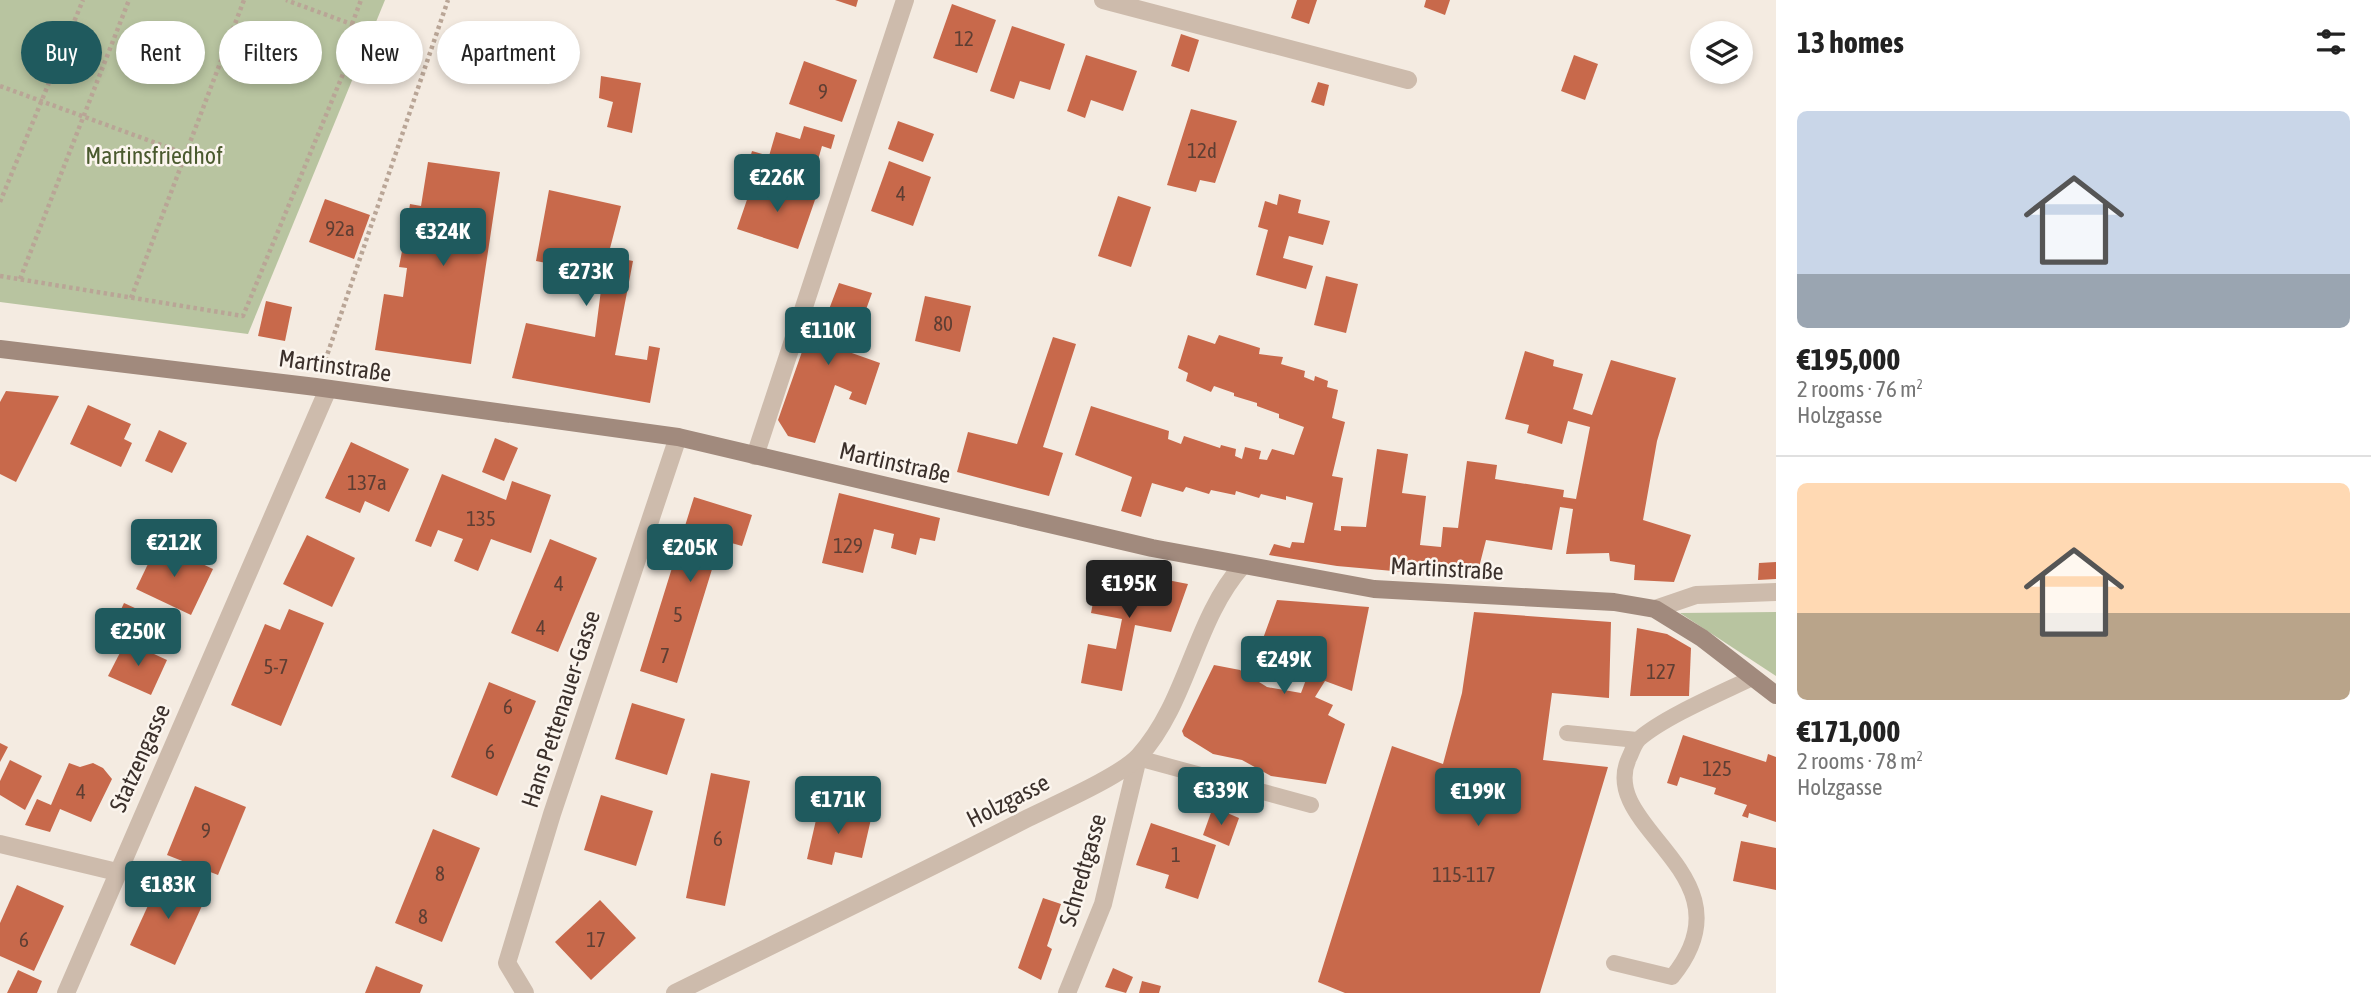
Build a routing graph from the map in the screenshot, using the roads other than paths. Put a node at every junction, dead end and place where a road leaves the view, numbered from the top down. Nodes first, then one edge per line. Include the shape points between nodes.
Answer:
1 (905, 0) edge
2 (1103, 0) edge
3 (1408, 80) dead end
4 (0, 349) edge
5 (322, 388) junction
6 (678, 437) junction
7 (755, 456) junction
8 (1242, 565) junction
9 (1776, 592) edge
10 (1655, 609) junction
11 (1752, 678) junction
12 (1776, 695) edge
13 (1567, 733) dead end
14 (1637, 740) junction
15 (1138, 758) junction
16 (1311, 805) dead end
17 (0, 844) edge
18 (117, 872) junction
19 (1614, 962) dead end
20 (694, 987) edge
21 (66, 993) edge
22 (525, 993) edge
23 (675, 993) edge
24 (1067, 993) edge

1 - 7 street
2 - 3 street
4 - 5 main road, Martinstraße
5 - 6 main road, Martinstraße
5 - 18 street, Statzengasse
6 - 7 main road, Martinstraße
6 - 22 street, Hans Pettenauer-Gasse via 507,963
7 - 8 main road, Martinstraße
8 - 10 main road, Martinstraße via 1374,589
8 - 15 street, Holzgasse via 1223,587 1163,722
9 - 10 street, Martinstraße via 1696,594
10 - 11 main road via 1702,638
11 - 12 main road
11 - 14 lane
13 - 14 lane
14 - 19 lane via 1624,769 1629,800 1646,829 1686,876 1695,910 1695,940 1672,977
15 - 16 lane
15 - 20 street, Holzgasse
15 - 24 street, Schredtgasse via 1103,904
17 - 18 street
18 - 21 street, Statzengasse
20 - 23 street, Holzgasse

